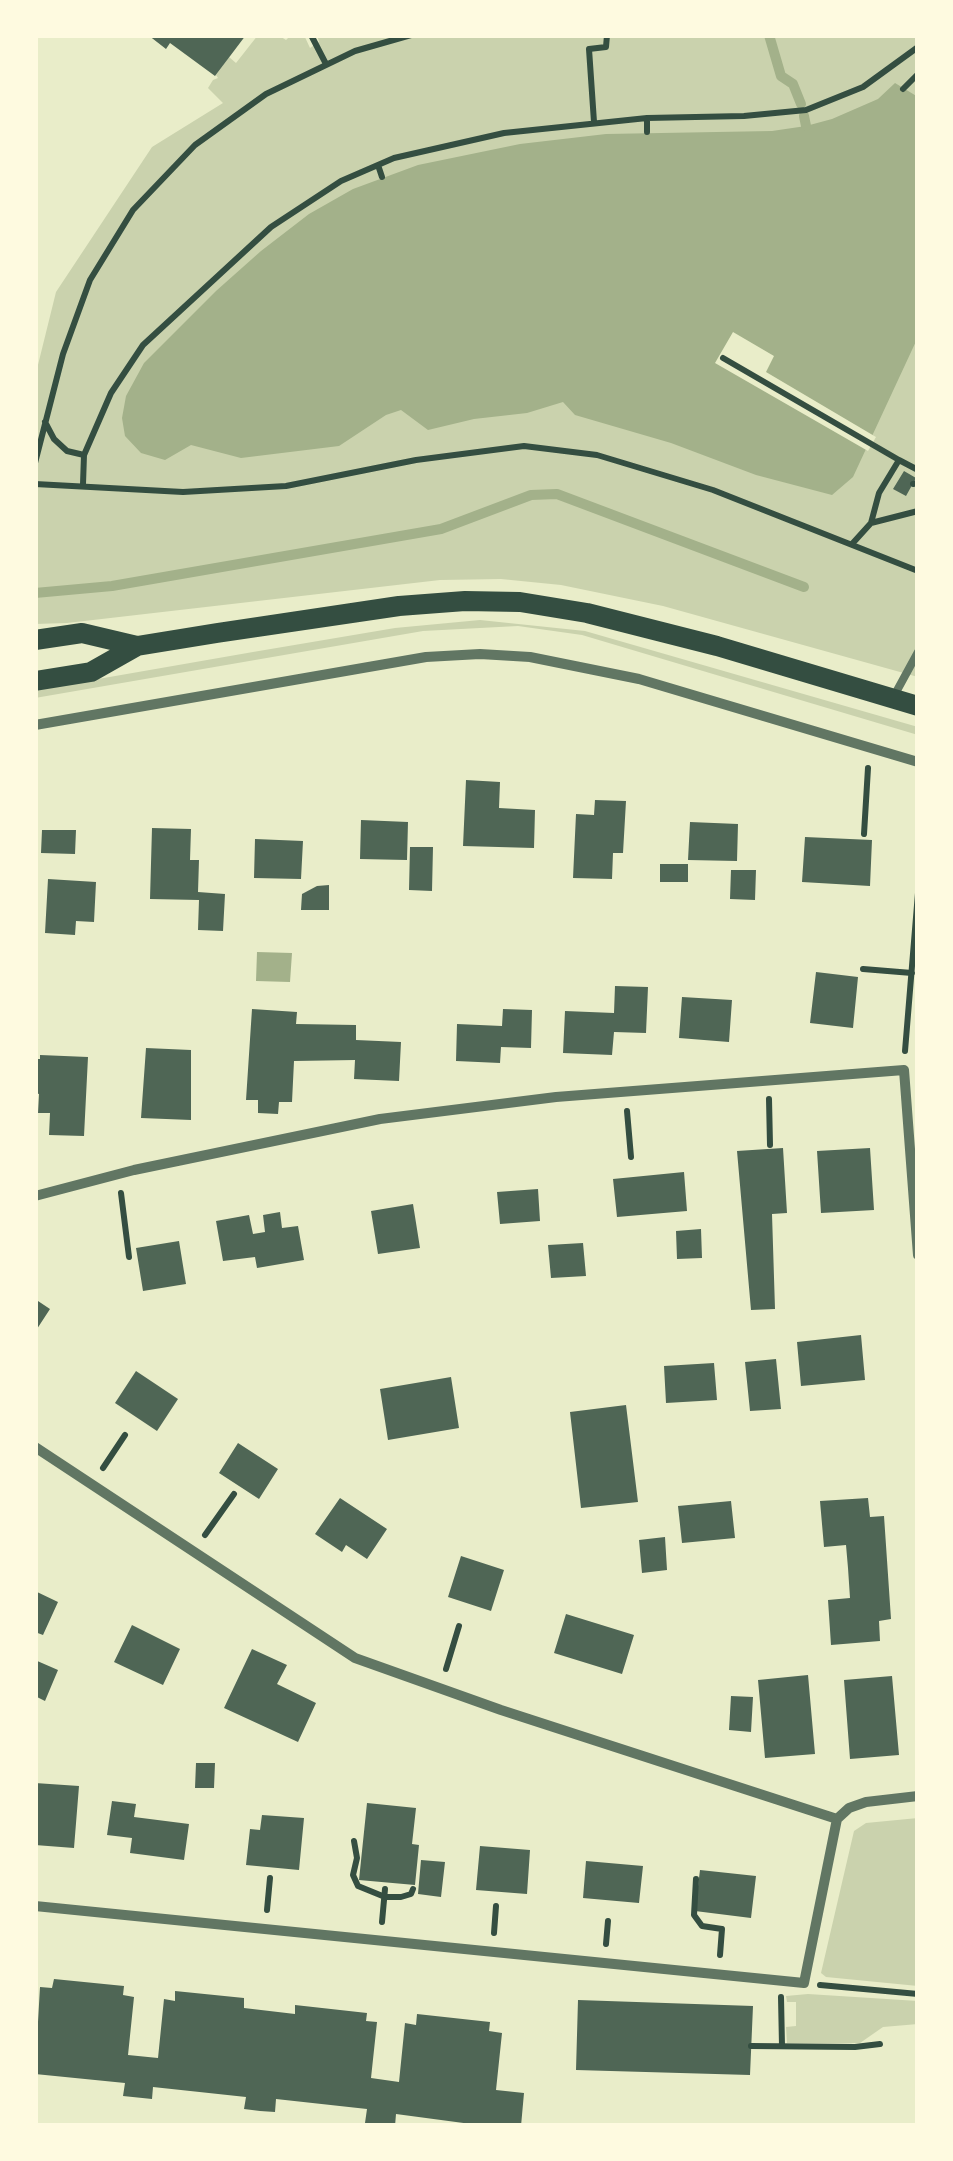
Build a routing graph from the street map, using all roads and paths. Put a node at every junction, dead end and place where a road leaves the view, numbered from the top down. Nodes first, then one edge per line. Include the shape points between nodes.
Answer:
1 (310, 35) edge
2 (411, 35) edge
3 (607, 35) edge
4 (918, 48) edge
5 (326, 64) junction
6 (918, 74) edge
7 (904, 89) dead end
8 (647, 118) junction
9 (594, 122) junction
10 (648, 132) dead end
11 (378, 165) junction
12 (382, 177) dead end
13 (723, 358) dead end
14 (45, 421) junction
15 (84, 455) junction
16 (898, 460) junction
17 (35, 463) edge
18 (918, 470) edge
19 (35, 484) edge
20 (84, 484) junction
21 (918, 511) edge
22 (870, 523) junction
23 (852, 544) junction
24 (918, 571) edge
25 (35, 640) edge
26 (137, 646) junction
27 (918, 652) edge
28 (35, 681) edge
29 (892, 698) junction
30 (918, 706) edge
31 (35, 725) edge
32 (869, 747) junction
33 (918, 762) edge
34 (864, 834) dead end
35 (918, 893) edge
36 (916, 934) edge
37 (862, 969) dead end
38 (912, 973) junction
39 (904, 1070) junction
40 (768, 1098) dead end
41 (627, 1110) dead end
42 (770, 1145) dead end
43 (632, 1157) dead end
44 (120, 1192) dead end
45 (35, 1196) edge
46 (918, 1255) edge
47 (129, 1257) dead end
48 (124, 1435) dead end
49 (35, 1447) edge
50 (104, 1468) dead end
51 (234, 1494) dead end
52 (205, 1536) dead end
53 (460, 1626) dead end
54 (446, 1669) dead end
55 (918, 1796) edge
56 (837, 1819) junction
57 (354, 1840) dead end
58 (270, 1878) dead end
59 (696, 1878) dead end
60 (412, 1888) dead end
61 (385, 1893) junction
62 (35, 1906) edge
63 (496, 1906) dead end
64 (267, 1911) dead end
65 (608, 1921) dead end
66 (382, 1923) dead end
67 (494, 1934) dead end
68 (606, 1946) dead end
69 (720, 1956) dead end
70 (780, 1980) junction
71 (804, 1983) junction
72 (918, 1994) edge
73 (880, 2044) dead end
74 (751, 2046) dead end
75 (782, 2046) junction

1 - 5 path
2 - 5 path
3 - 9 path via 606,47 588,49
4 - 8 path via 863,87 806,110
5 - 14 path via 266,94 195,145 133,210 90,280
6 - 7 path
8 - 9 path
8 - 10 path
9 - 11 path via 504,133
11 - 12 path
11 - 15 path via 342,180 271,227 177,311 125,369
13 - 16 path
14 - 15 path via 67,451
14 - 17 path
15 - 20 path
16 - 18 path
16 - 22 path
19 - 20 path
20 - 23 path via 183,492 286,486 524,446 597,455 713,490
21 - 22 path
22 - 23 path
23 - 24 path
25 - 26 main road via 82,633
26 - 28 main road via 91,672
26 - 29 main road via 399,606 520,602 717,646
27 - 29 lane
29 - 30 main road
31 - 32 street via 426,657 480,654 530,657 639,680
32 - 33 street
32 - 34 path
35 - 36 path
36 - 38 path
37 - 38 path
38 - 39 path
39 - 45 street via 556,1097 380,1119
39 - 46 street
40 - 42 path
41 - 43 path
44 - 47 path
48 - 50 path
49 - 56 street via 355,1658
51 - 52 path
53 - 54 path
55 - 56 street via 866,1802
56 - 71 street
57 - 61 path via 354,1882
58 - 64 path
59 - 69 path via 694,1915 702,1926 722,1929
60 - 61 path via 401,1897
61 - 66 path
62 - 70 street
63 - 67 path
65 - 68 path
70 - 71 street
70 - 75 path
71 - 72 path
73 - 75 path
74 - 75 path

